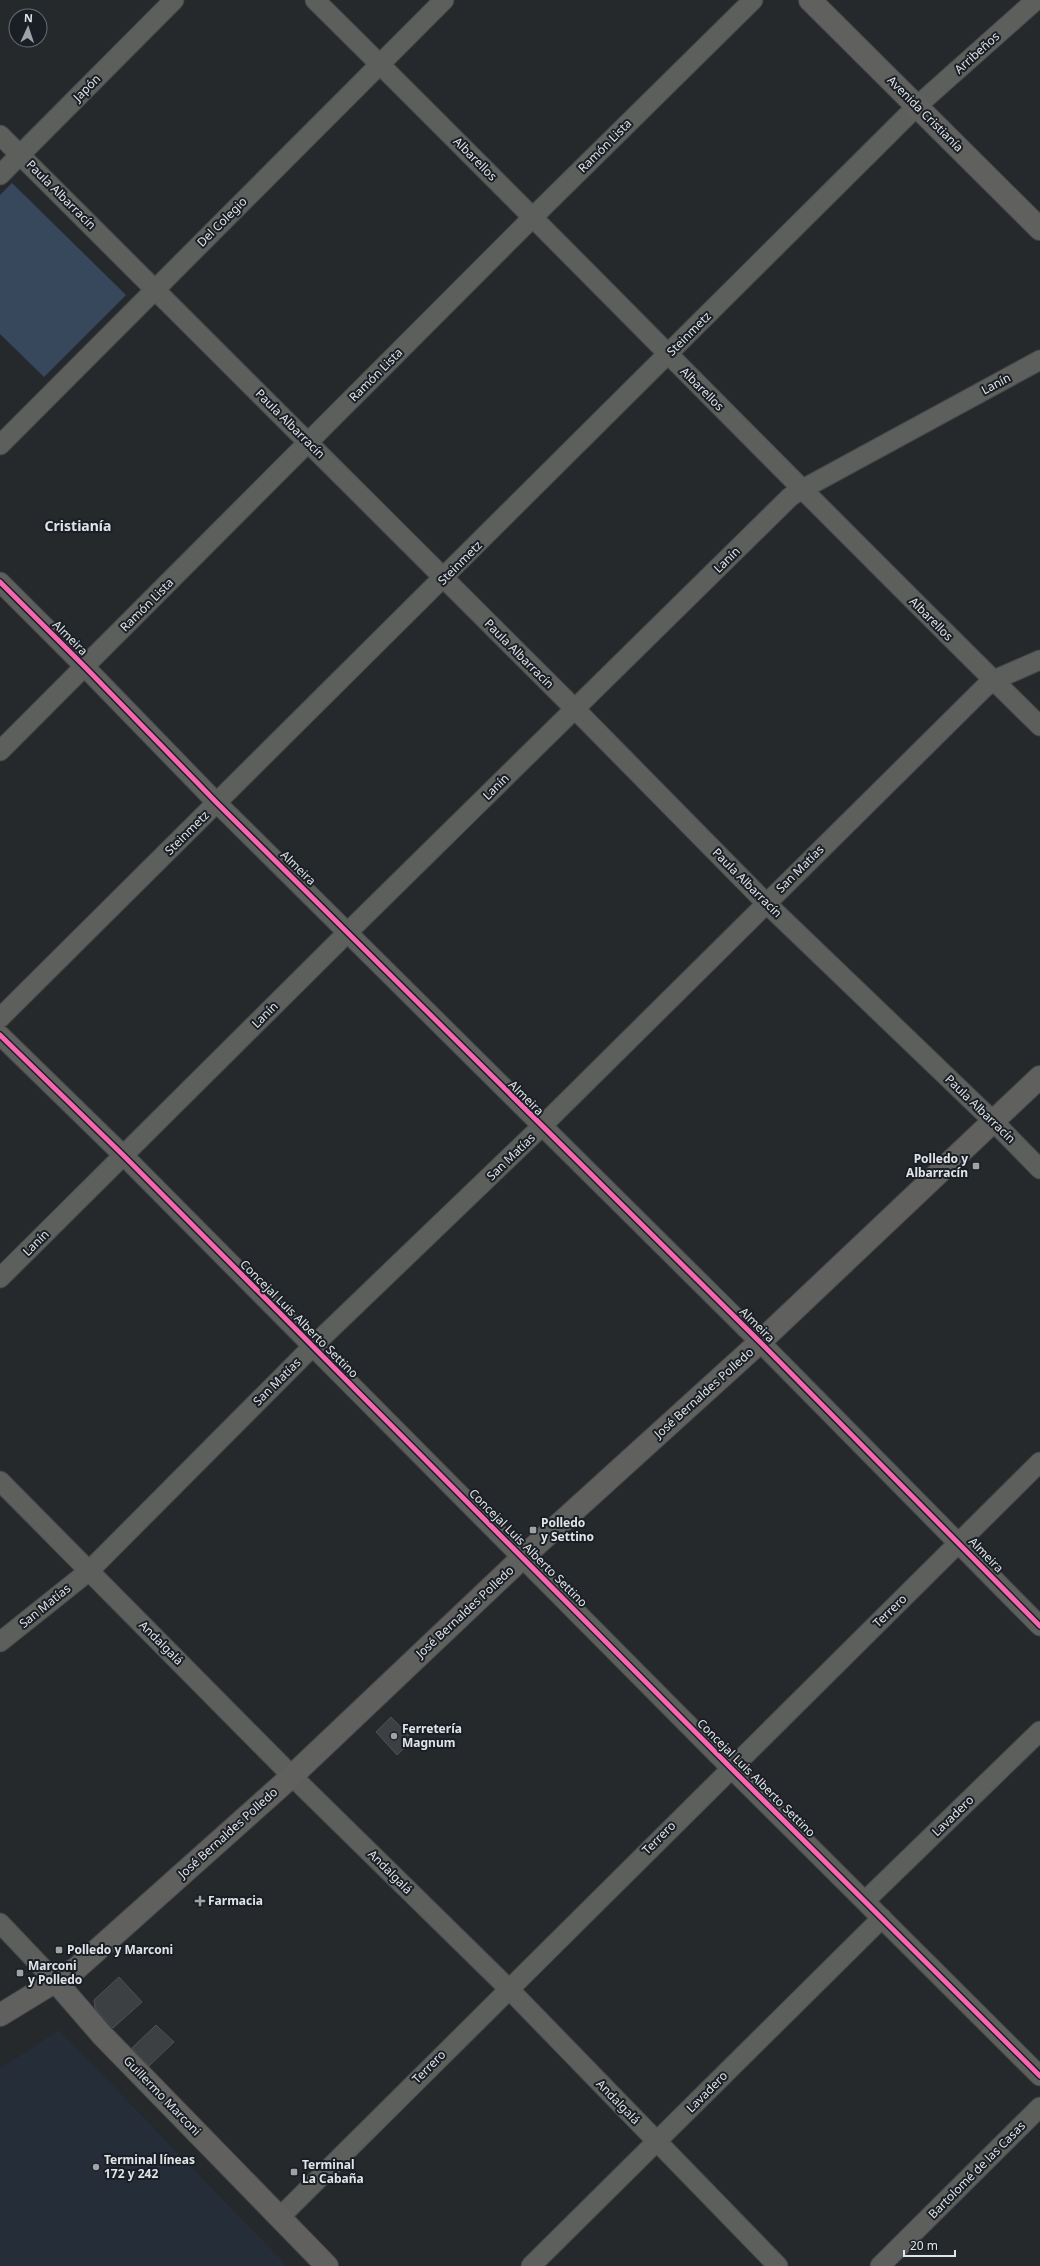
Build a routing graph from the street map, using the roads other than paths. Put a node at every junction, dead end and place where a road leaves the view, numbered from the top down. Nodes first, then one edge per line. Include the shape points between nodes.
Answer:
1 (174, 0) edge
2 (315, 0) edge
3 (444, 0) edge
4 (753, 0) edge
5 (810, 0) edge
6 (1036, 0) edge
7 (380, 64) junction
8 (917, 106) junction
9 (0, 135) edge
10 (20, 155) junction
11 (0, 175) edge
12 (533, 217) junction
13 (1040, 229) edge
14 (154, 289) junction
15 (668, 355) junction
16 (1040, 360) edge
17 (308, 442) junction
18 (0, 445) edge
19 (801, 490) junction
20 (444, 579) junction
21 (0, 582) edge
22 (1040, 660) edge
23 (85, 667) junction
24 (994, 680) junction
25 (575, 709) junction
26 (1040, 726) edge
27 (0, 751) edge
28 (217, 803) junction
29 (766, 903) junction
30 (348, 932) junction
31 (0, 1018) edge
32 (0, 1035) edge
33 (1040, 1077) edge
34 (993, 1121) junction
35 (541, 1127) junction
36 (124, 1156) junction
37 (1040, 1169) edge
38 (0, 1278) edge
39 (760, 1342) junction
40 (312, 1347) junction
41 (1040, 1462) edge
42 (0, 1481) edge
43 (960, 1543) junction
44 (524, 1557) junction
45 (89, 1571) junction
46 (1040, 1626) edge
47 (0, 1642) edge
48 (1040, 1731) edge
49 (730, 1768) junction
50 (292, 1776) junction
51 (865, 1901) junction
52 (882, 1918) junction
53 (0, 1923) edge
54 (56, 1982) junction
55 (508, 1988) junction
56 (0, 2015) edge
57 (1040, 2076) edge
58 (1040, 2107) edge
59 (657, 2142) junction
60 (280, 2217) junction
61 (327, 2266) edge
62 (531, 2266) edge
63 (778, 2266) edge
64 (880, 2266) edge

1 - 10 street, Japón
2 - 7 street, Albarellos
3 - 7 street, Del Colegio
4 - 12 street, Ramón Lista
5 - 8 main road, Avenida Cristianía
6 - 8 street, Arribeños
7 - 12 street, Albarellos
7 - 14 street, Del Colegio
8 - 13 main road, Avenida Cristianía
8 - 15 street, Steinmetz
9 - 10 street, Paula Albarracín
10 - 11 street, Japón
10 - 14 street, Paula Albarracín
12 - 15 street, Albarellos
12 - 17 street, Ramón Lista
14 - 17 street, Paula Albarracín
14 - 18 street, Del Colegio
15 - 19 street, Albarellos
15 - 20 street, Steinmetz
16 - 19 street, Lanín
17 - 20 street, Paula Albarracín
17 - 23 street, Ramón Lista
19 - 24 street, Albarellos
19 - 25 street, Lanín via 790,497
20 - 25 street, Paula Albarracín
20 - 28 street, Steinmetz
21 - 23 street, Almeira
22 - 24 street, San Matías
23 - 27 street, Ramón Lista
23 - 28 street, Almeira
24 - 26 street, Albarellos
24 - 29 street, San Matías
25 - 29 street, Paula Albarracín
25 - 30 street, Lanín
28 - 30 street, Almeira
28 - 31 street, Steinmetz
29 - 34 street, Paula Albarracín
29 - 35 street, San Matías
30 - 35 street, Almeira
30 - 36 street, Lanín
32 - 36 street, Concejal Luis Alberto Settino
33 - 34 main road, José Bernaldes Polledo
34 - 37 street, Paula Albarracín
34 - 39 main road, José Bernaldes Polledo
35 - 39 street, Almeira
35 - 40 street, San Matías
36 - 38 street, Lanín
36 - 40 street, Concejal Luis Alberto Settino
39 - 43 street, Almeira
39 - 44 main road, José Bernaldes Polledo
40 - 44 street, Concejal Luis Alberto Settino
40 - 45 street, San Matías
41 - 43 street, Terrero
42 - 45 street, Andalgalá
43 - 46 street, Almeira
43 - 49 street, Terrero
44 - 49 street, Concejal Luis Alberto Settino
44 - 50 main road, José Bernaldes Polledo
45 - 47 street, San Matías
45 - 50 street, Andalgalá
48 - 51 street, Lavadero
49 - 51 street, Concejal Luis Alberto Settino
49 - 55 street, Terrero
50 - 54 main road, José Bernaldes Polledo via 77,1968
50 - 55 street, Andalgalá
51 - 52 street, Concejal Luis Alberto Settino
52 - 57 street, Concejal Luis Alberto Settino
52 - 59 street, Lavadero
53 - 54 street, Guillermo Marconi
54 - 56 main road, José Bernaldes Polledo
54 - 60 main road, Guillermo Marconi via 103,2036
55 - 59 street, Andalgalá
55 - 60 street, Terrero
58 - 64 street, Bartolomé de las Casas
59 - 62 street, Lavadero
59 - 63 street, Andalgalá
60 - 61 main road, Guillermo Marconi

